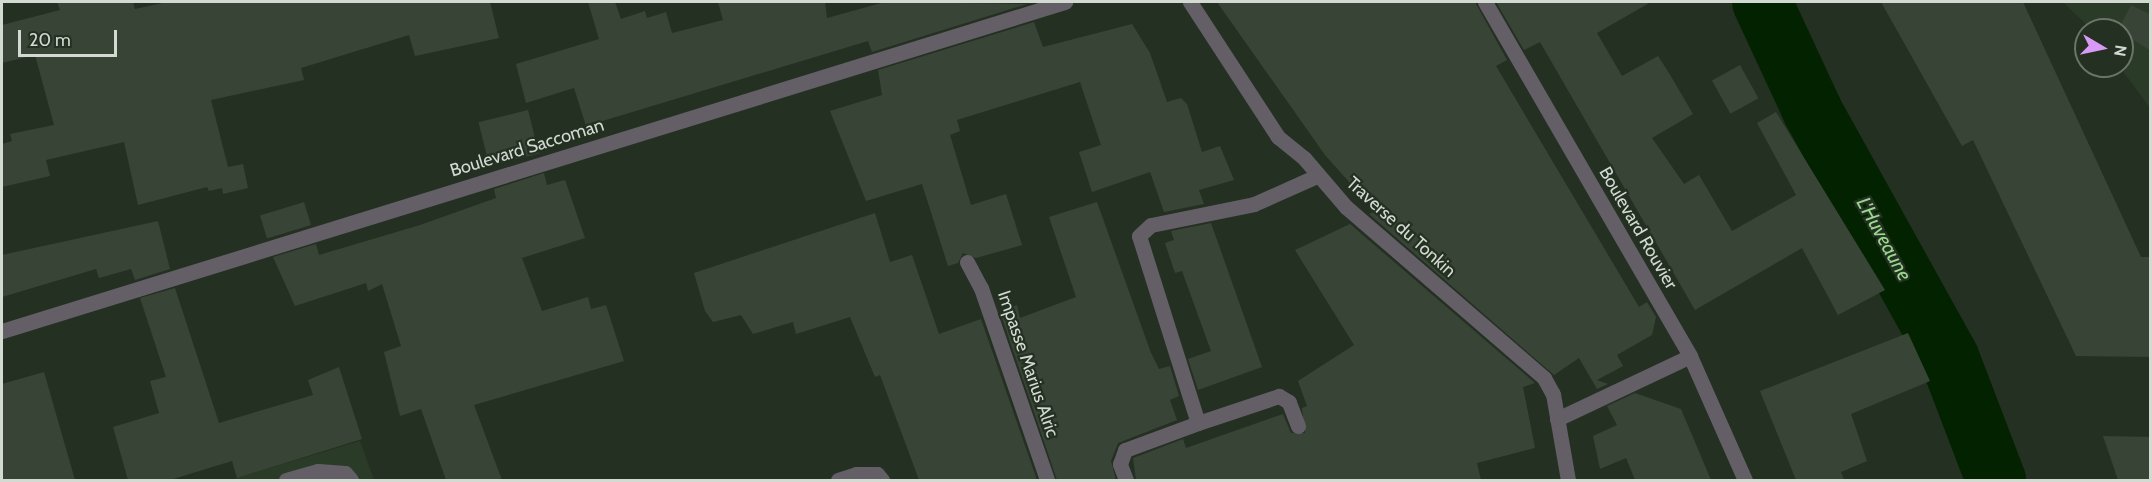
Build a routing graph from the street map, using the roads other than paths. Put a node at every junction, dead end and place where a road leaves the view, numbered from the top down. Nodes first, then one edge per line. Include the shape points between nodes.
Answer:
1 (1065, 2) edge
2 (1190, 2) edge
3 (1485, 2) edge
4 (1317, 176) junction
5 (967, 262) dead end
6 (2, 331) edge
7 (1690, 356) junction
8 (1557, 419) junction
9 (1198, 423) junction
10 (1298, 426) dead end
11 (286, 480) edge
12 (351, 480) edge
13 (838, 480) edge
14 (882, 480) edge
15 (1047, 480) edge
16 (1126, 480) edge
17 (1568, 480) edge
18 (1745, 480) edge

1 - 6 street, Boulevard Saccoman
2 - 4 street, Traverse du Tonkin via 1278,137 1304,158
3 - 7 street, Boulevard Rouvier
4 - 8 street, Traverse du Tonkin via 1346,207 1544,378
4 - 9 street via 1254,204 1151,225 1139,236
5 - 15 street, Impasse Marius Alric via 981,288
7 - 8 street
7 - 18 street, Boulevard Rouvier
8 - 17 street, Traverse du Tonkin
9 - 10 street via 1279,396 1289,402
9 - 16 street via 1125,450 1120,464
11 - 12 street via 318,471 345,473
13 - 14 street via 856,474 877,474

